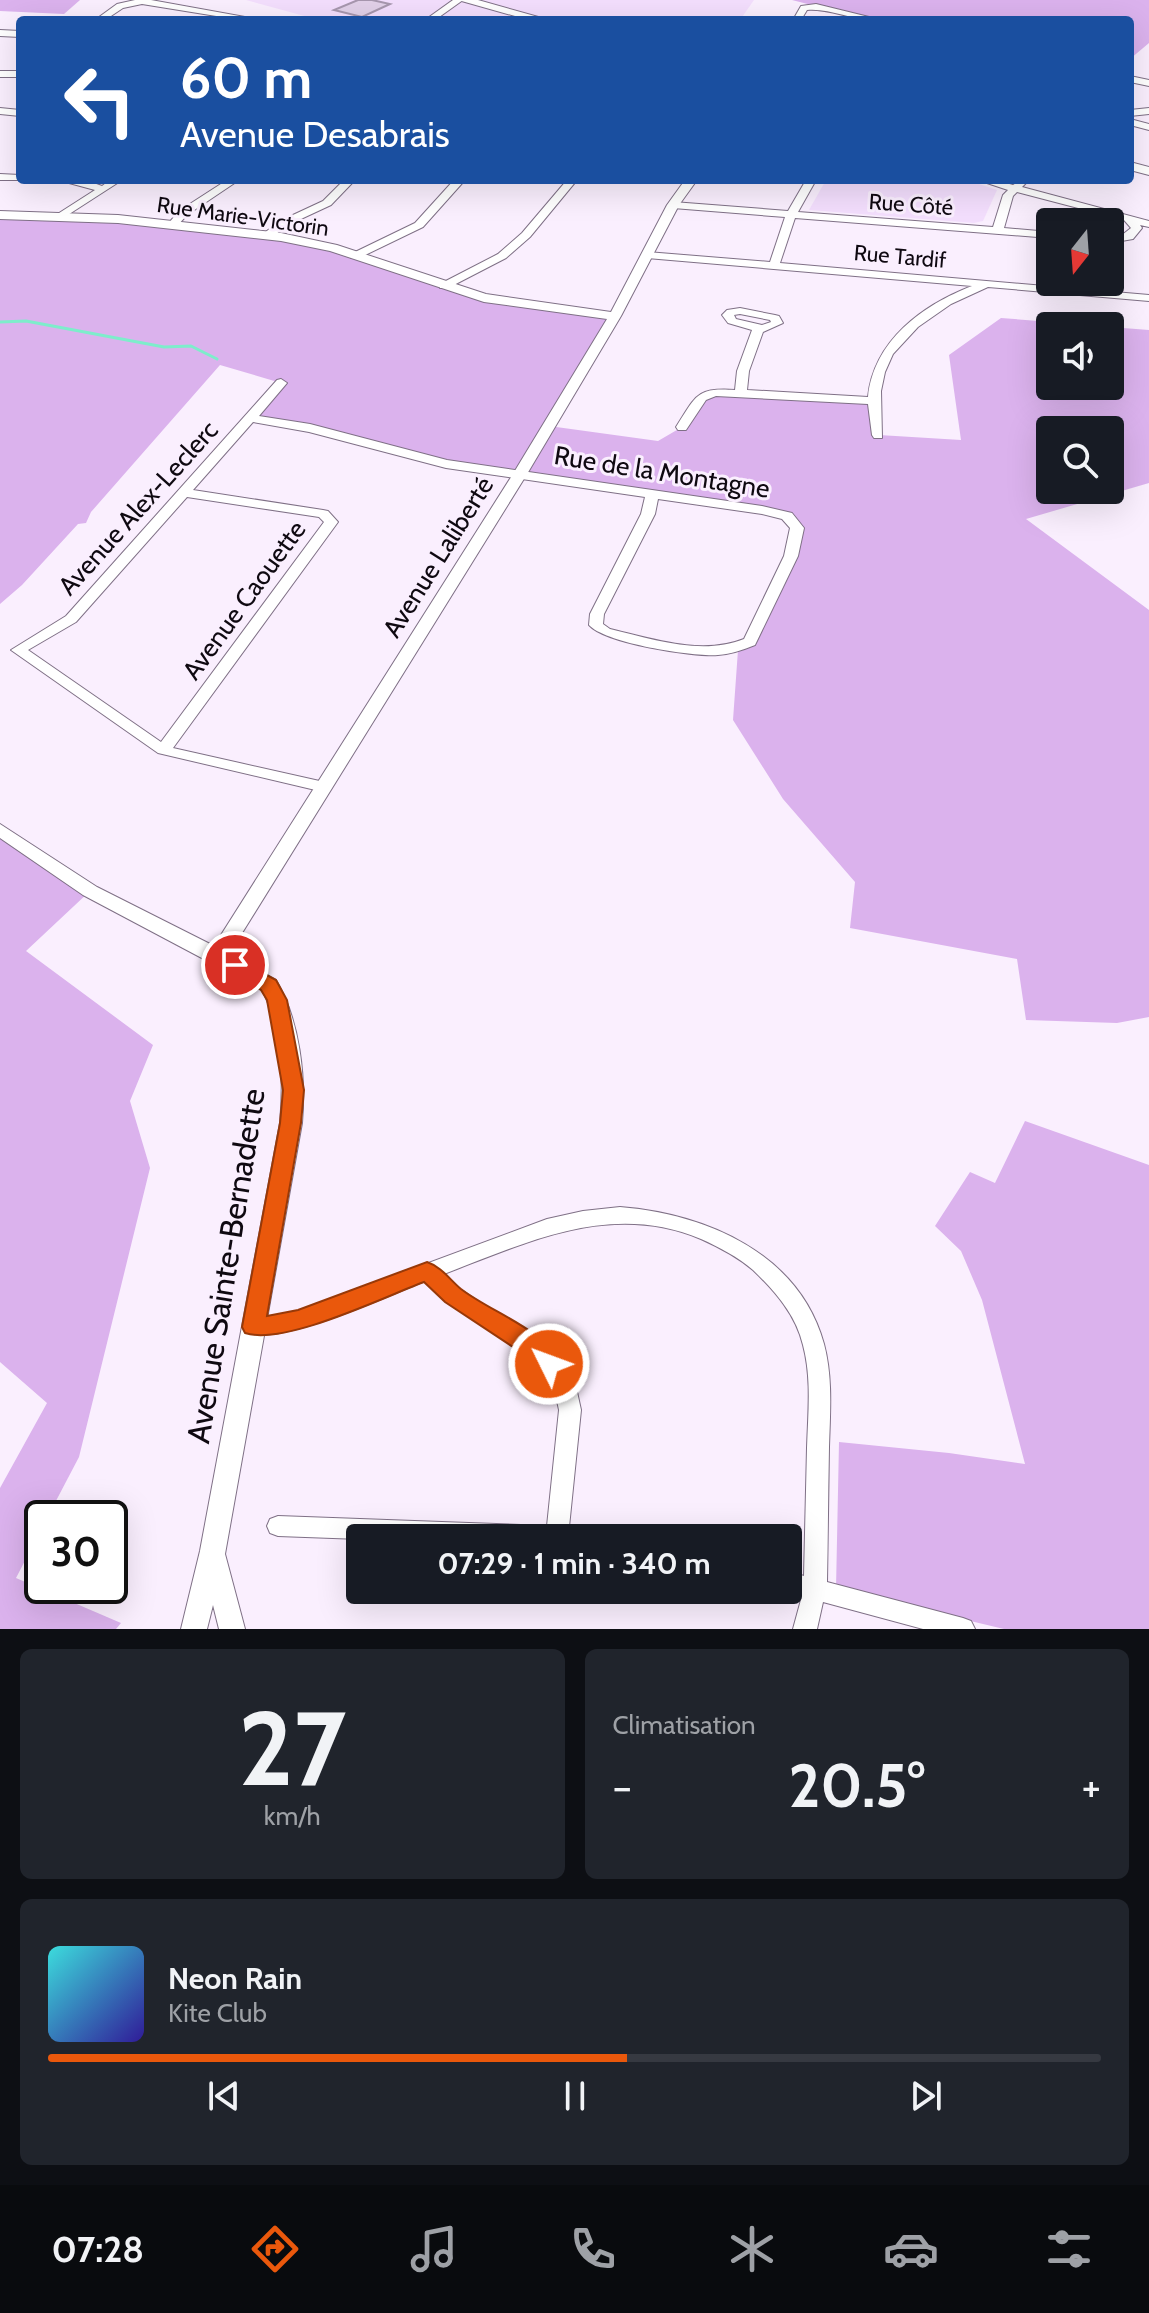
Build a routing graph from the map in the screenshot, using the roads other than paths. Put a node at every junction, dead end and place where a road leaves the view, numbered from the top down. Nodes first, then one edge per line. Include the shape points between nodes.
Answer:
1 (461, 0) edge
2 (105, 16) edge
3 (233, 16) edge
4 (435, 16) edge
5 (527, 16) edge
6 (799, 16) edge
7 (853, 16) edge
8 (1149, 113) edge
9 (1149, 126) edge
10 (87, 184) edge
11 (110, 184) edge
12 (228, 184) edge
13 (346, 184) edge
14 (456, 184) edge
15 (569, 184) edge
16 (688, 184) edge
17 (809, 184) edge
18 (999, 184) edge
19 (1020, 184) edge
20 (1015, 188) junction
21 (102, 189) junction
22 (673, 205) junction
23 (0, 215) edge
24 (791, 215) junction
25 (60, 217) junction
26 (1127, 218) junction
27 (173, 224) junction
28 (1149, 224) edge
29 (998, 230) junction
30 (1036, 234) edge
31 (267, 236) junction
32 (1124, 238) edge
33 (1124, 241) edge
34 (1136, 242) dead end
35 (647, 255) junction
36 (355, 256) junction
37 (774, 266) junction
38 (988, 284) junction
39 (444, 286) junction
40 (1149, 298) edge
41 (615, 316) junction
42 (758, 329) dead end
43 (281, 383) dead end
44 (741, 393) junction
45 (874, 401) junction
46 (251, 418) junction
47 (682, 427) dead end
48 (878, 435) dead end
49 (520, 474) junction
50 (185, 493) junction
51 (652, 494) junction
52 (163, 750) junction
53 (324, 787) junction
54 (0, 830) edge
55 (218, 956) junction
56 (427, 1271) junction
57 (254, 1327) junction
58 (558, 1524) edge
59 (278, 1526) dead end
60 (346, 1528) edge
61 (213, 1551) junction
62 (802, 1586) edge
63 (815, 1589) junction
64 (194, 1629) edge
65 (232, 1629) edge
66 (805, 1629) edge
67 (963, 1629) edge

1 - 4 street
1 - 5 main road
2 - 3 street via 142,1
6 - 7 street via 804,8 816,7
8 - 9 street via 1144,120
10 - 21 street
11 - 21 street
12 - 27 street
13 - 31 street via 327,203
14 - 36 street via 419,225
15 - 39 street via 502,256
16 - 22 street, Avenue Laliberté
17 - 24 street
18 - 20 street
19 - 20 street
20 - 26 street
20 - 29 street
21 - 25 street
22 - 24 street, Rue Côté
22 - 35 street, Avenue Laliberté
23 - 25 street, Rue Marie-Victorin
24 - 29 street, Rue Côté
24 - 37 street
25 - 27 street, Rue Marie-Victorin
26 - 28 street
26 - 32 street via 1137,228
27 - 31 street, Rue Marie-Victorin
29 - 30 street, Rue Côté
31 - 36 street, Rue Marie-Victorin
33 - 34 street
35 - 37 street, Rue Tardif
35 - 41 street, Avenue Laliberté
36 - 39 street, Rue Marie-Victorin
37 - 38 street, Rue Tardif
38 - 40 street, Rue Tardif
38 - 45 street via 942,303 914,322 893,347
39 - 41 street, Rue Marie-Victorin via 509,302
41 - 49 street, Avenue Laliberté
42 - 44 street
43 - 46 street, Avenue Alex-Leclerc
44 - 45 street
44 - 47 street via 702,397
45 - 48 street
46 - 49 street, Rue de la Montagne via 310,428 429,461
46 - 50 street, Avenue Alex-Leclerc
49 - 51 street, Rue de la Montagne
49 - 53 street, Avenue Laliberté
50 - 52 street, Avenue Alex-Leclerc via 71,619 18,650
50 - 52 street, Avenue Caouette via 323,514 331,522
51 - 51 street, Rue de la Montagne via 648,514 596,625 605,632 689,648 738,650 750,642 791,556 797,537 794,522 762,510
52 - 53 street
53 - 55 street, Avenue Laliberté
54 - 55 street, Avenue Sainte-Bernadette via 90,891
55 - 57 street, Avenue Sainte-Bernadette via 269,985 284,1028 294,1090
56 - 57 street via 302,1319
56 - 58 street via 453,1295 533,1348 563,1378 570,1410
56 - 63 street via 547,1227 597,1216 673,1221 738,1248 783,1286 815,1346 820,1379
57 - 61 street, Avenue Sainte-Bernadette
59 - 60 street
61 - 64 street, Avenue Sainte-Bernadette
61 - 65 street
62 - 63 street
63 - 66 street
63 - 67 street

